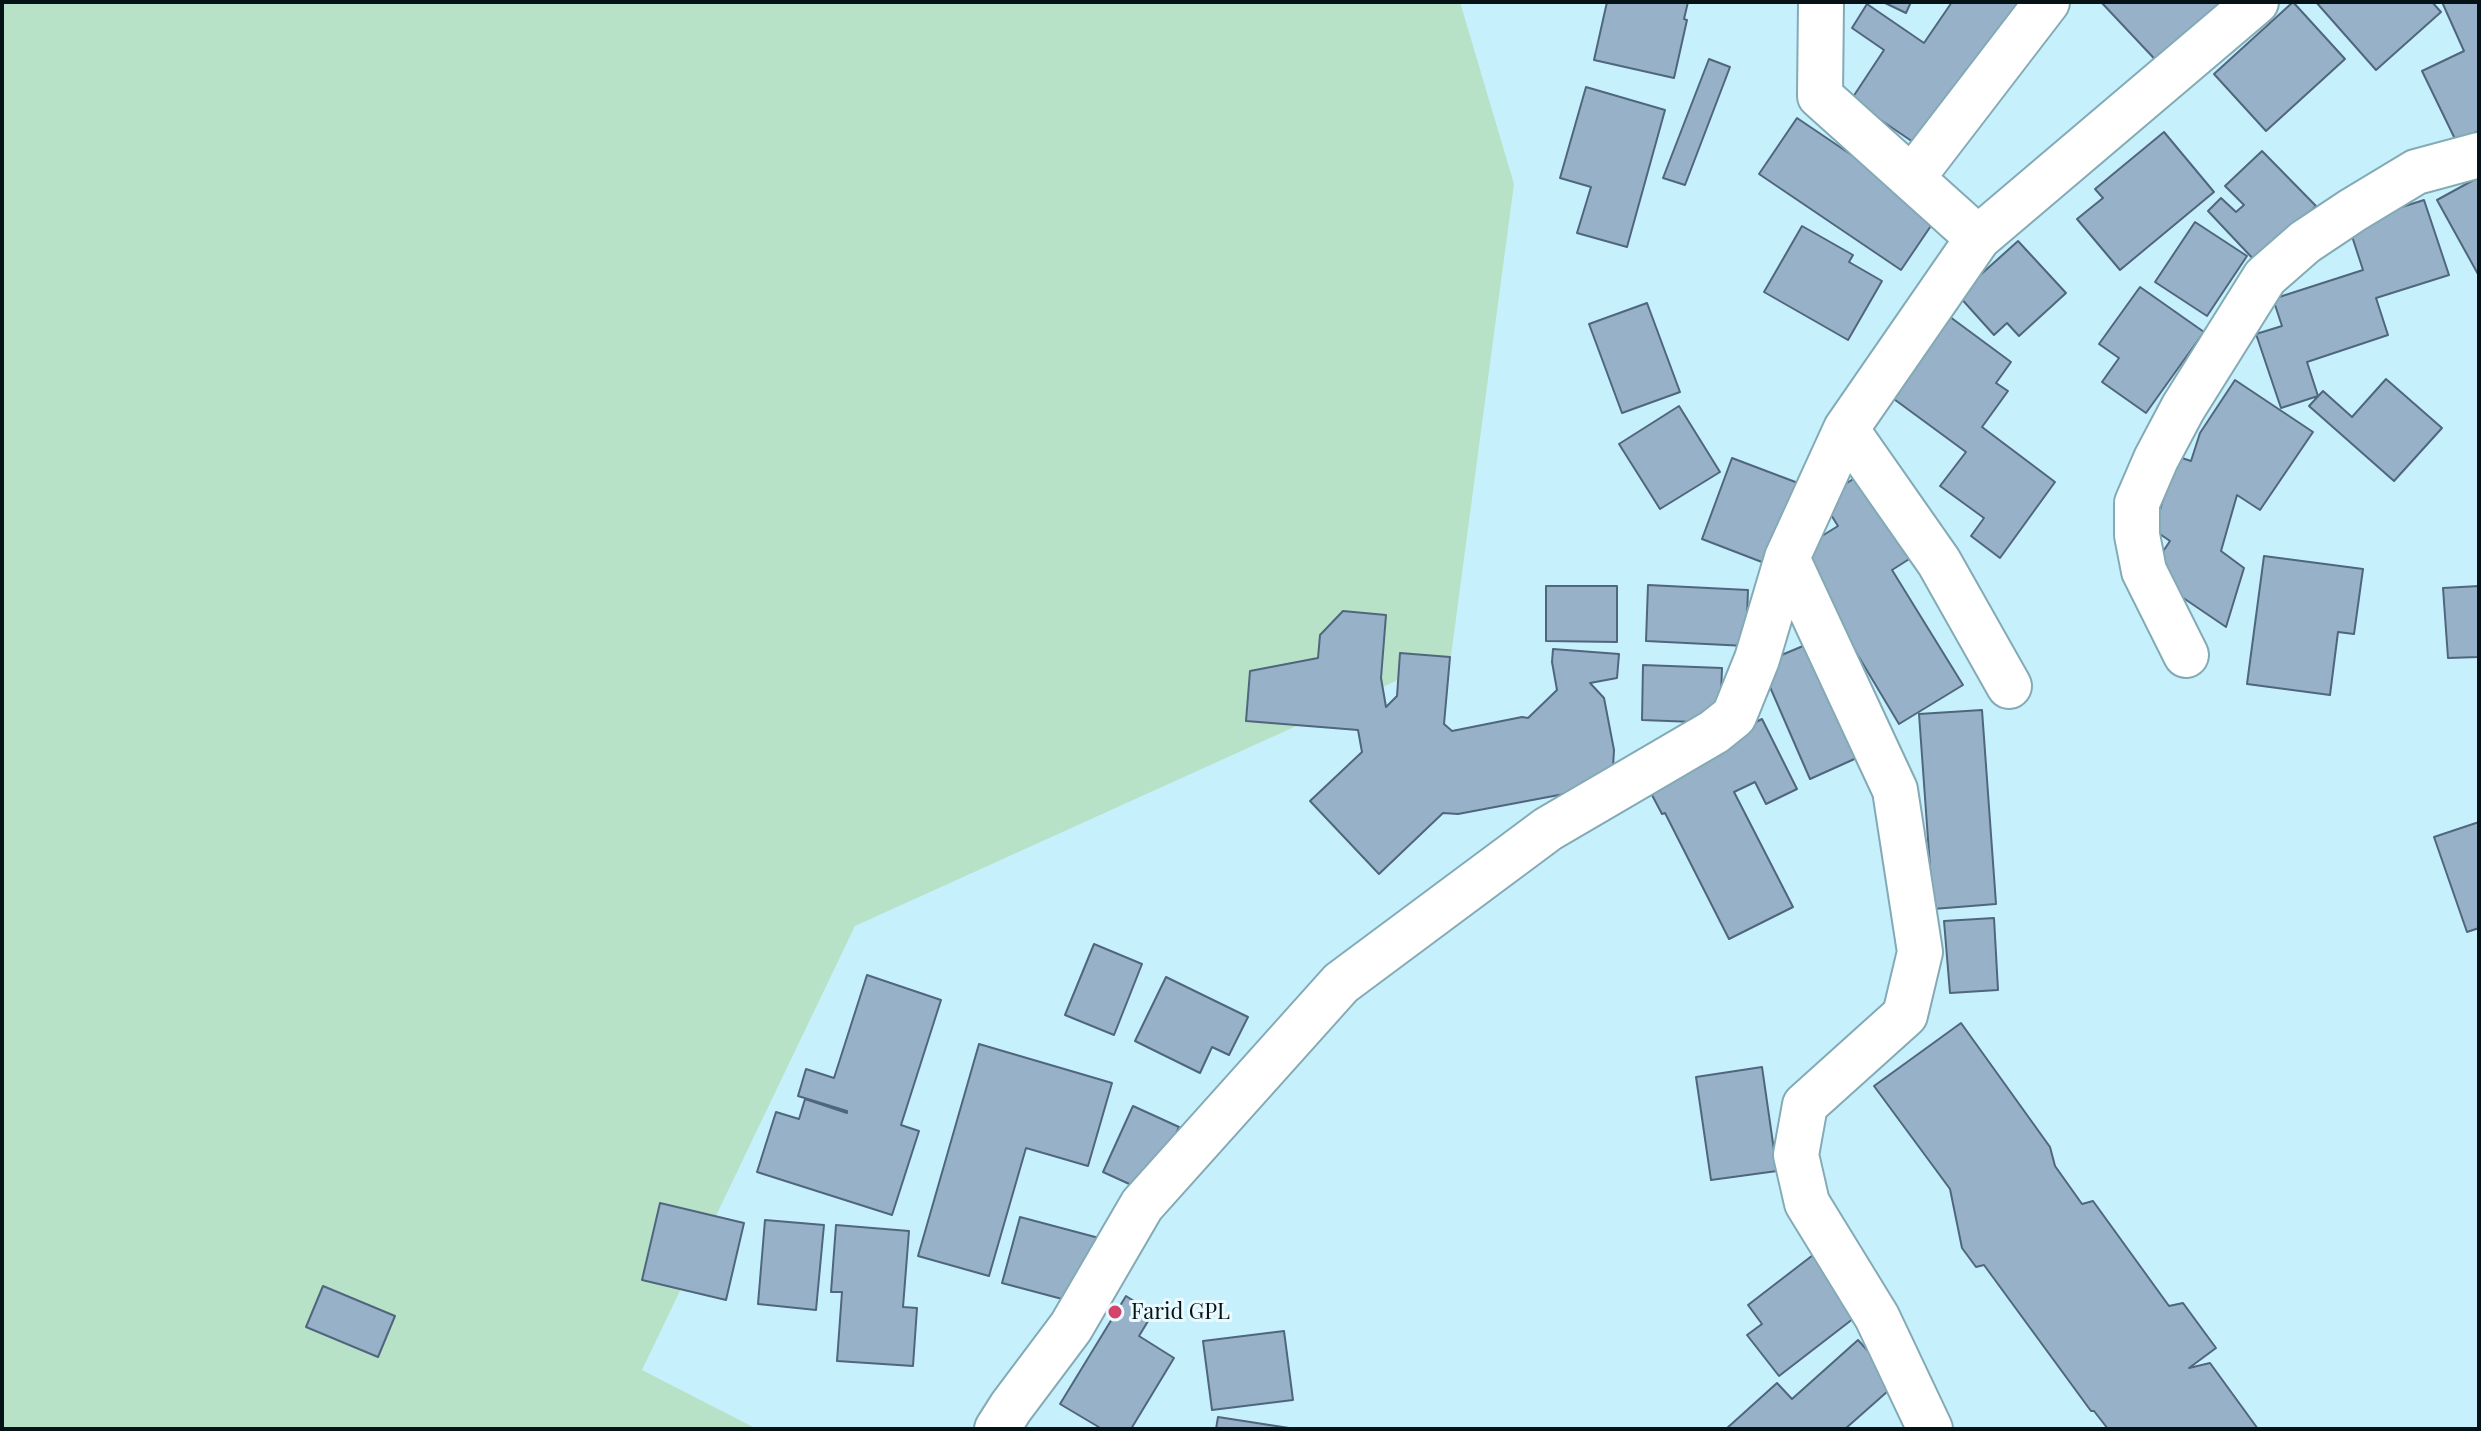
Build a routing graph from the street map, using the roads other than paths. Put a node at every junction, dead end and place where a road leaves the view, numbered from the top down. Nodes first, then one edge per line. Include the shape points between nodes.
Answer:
1 (1821, 2) edge
2 (2047, 2) edge
3 (2256, 2) edge
4 (2479, 155) edge
5 (1912, 178) junction
6 (1978, 238) junction
7 (1846, 429) junction
8 (1787, 558) junction
9 (2186, 655) dead end
10 (2009, 686) dead end
11 (997, 1429) edge
12 (1930, 1429) edge

1 - 5 street via 1820,96
2 - 5 street
3 - 6 street
4 - 9 street via 2416,172 2305,242 2265,277 2183,408 2137,503 2137,535 2144,571
5 - 6 street
6 - 7 street
7 - 8 street
7 - 10 street via 1939,562
8 - 11 street via 1734,716 1548,829 1341,983 1142,1205 1071,1327
8 - 12 street via 1895,790 1920,952 1905,1015 1805,1105 1796,1155 1807,1203 1877,1317

